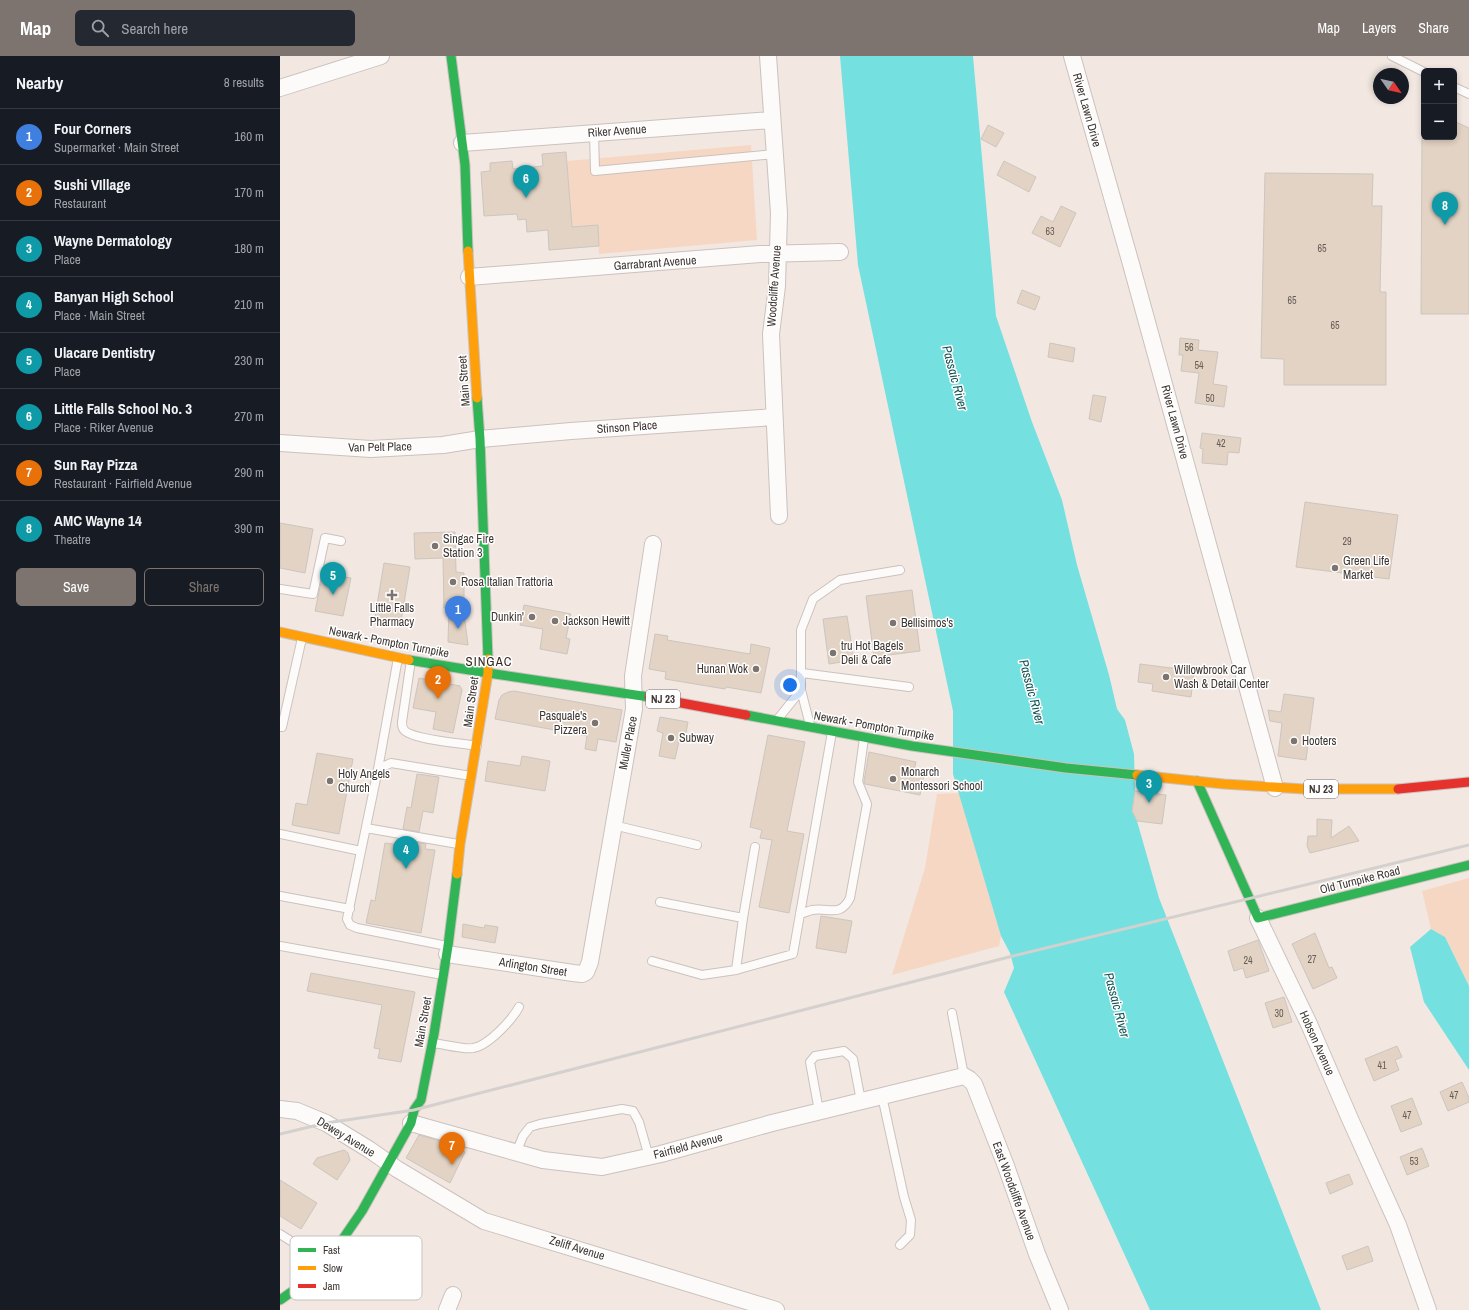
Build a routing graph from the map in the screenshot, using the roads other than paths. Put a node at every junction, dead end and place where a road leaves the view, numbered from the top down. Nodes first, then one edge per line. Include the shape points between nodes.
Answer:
1 (381, 56) edge
2 (451, 56) edge
3 (768, 56) edge
4 (1072, 56) edge
5 (1392, 56) edge
6 (1421, 70) edge
7 (280, 88) edge
8 (1457, 88) edge
9 (1469, 94) edge
10 (772, 120) junction
11 (594, 133) junction
12 (462, 143) junction
13 (774, 154) junction
14 (840, 252) dead end
15 (777, 254) junction
16 (469, 277) junction
17 (774, 417) junction
18 (480, 439) junction
19 (280, 443) edge
20 (779, 516) dead end
21 (341, 541) dead end
22 (653, 544) dead end
23 (900, 570) dead end
24 (280, 589) edge
25 (280, 632) edge
26 (302, 637) junction
27 (398, 657) junction
28 (411, 660) junction
29 (488, 673) junction
30 (802, 673) junction
31 (909, 687) dead end
32 (801, 690) junction
33 (634, 694) junction
34 (776, 721) junction
35 (811, 727) junction
36 (280, 730) edge
37 (832, 732) junction
38 (865, 738) junction
39 (477, 746) junction
40 (378, 769) junction
41 (472, 776) junction
42 (1196, 781) junction
43 (1469, 782) edge
44 (1275, 788) junction
45 (613, 825) junction
46 (366, 828) junction
47 (280, 834) edge
48 (460, 844) junction
49 (697, 845) dead end
50 (755, 847) dead end
51 (362, 851) junction
52 (1469, 865) edge
53 (280, 896) edge
54 (660, 902) dead end
55 (350, 909) junction
56 (800, 914) junction
57 (743, 918) junction
58 (1258, 918) junction
59 (594, 942) joint
60 (280, 946) edge
61 (448, 950) junction
62 (652, 961) dead end
63 (736, 970) junction
64 (444, 975) junction
65 (519, 1007) dead end
66 (952, 1013) dead end
67 (432, 1042) junction
68 (964, 1076) junction
69 (882, 1096) junction
70 (861, 1101) junction
71 (280, 1109) edge
72 (819, 1111) junction
73 (411, 1123) junction
74 (516, 1153) junction
75 (649, 1157) junction
76 (388, 1164) junction
77 (280, 1234) edge
78 (345, 1236) edge
79 (290, 1241) edge
80 (900, 1245) dead end
81 (290, 1293) edge
82 (453, 1295) dead end
83 (280, 1300) edge
84 (446, 1310) edge
85 (776, 1310) edge
86 (1060, 1310) edge
87 (1428, 1310) edge

1 - 7 street
2 - 12 main road, Main Street
3 - 10 street, Woodcliffe Avenue
4 - 44 street, River Lawn Drive
5 - 6 lane
8 - 9 lane
10 - 11 street, Riker Avenue
10 - 13 street, Woodcliffe Avenue
11 - 12 street, Riker Avenue
11 - 13 lane via 595,171
12 - 16 main road, Main Street
13 - 15 street, Woodcliffe Avenue via 779,213
14 - 15 street, Garrabrant Avenue
15 - 16 street, Garrabrant Avenue
15 - 17 street, Woodcliffe Avenue via 777,286 771,334
16 - 18 main road, Main Street
17 - 18 street, Stinson Place
17 - 20 street, Woodcliffe Avenue
18 - 19 street, Van Pelt Place via 443,445 371,449
18 - 29 main road, Main Street
21 - 24 lane via 325,538 313,594
22 - 33 street, Muller Place via 632,676
23 - 30 lane via 840,580 813,599 801,630
25 - 26 main road, Newark - Pompton Turnpike / NJ 23
26 - 27 main road, Newark - Pompton Turnpike / NJ 23
26 - 36 lane
27 - 28 main road, Newark - Pompton Turnpike / NJ 23
27 - 40 lane
28 - 29 main road, Newark - Pompton Turnpike / NJ 23
28 - 39 lane via 402,728 418,736
29 - 33 main road, Newark - Pompton Turnpike / NJ 23
29 - 39 main road, Main Street
30 - 31 lane
30 - 32 lane
32 - 34 lane
32 - 35 lane
33 - 34 main road, Newark - Pompton Turnpike / NJ 23
33 - 45 street, Muller Place via 634,709
34 - 35 main road, Newark - Pompton Turnpike / NJ 23
35 - 37 main road, Newark - Pompton Turnpike / NJ 23
37 - 38 main road, Newark - Pompton Turnpike / NJ 23
37 - 56 lane
38 - 42 main road, Newark - Pompton Turnpike / NJ 23 via 1066,768
38 - 56 lane via 858,782 867,804 850,898 847,906 835,911 812,910
39 - 41 main road, Main Street
40 - 41 lane via 391,763
40 - 46 lane
41 - 48 main road, Main Street
42 - 44 main road, Newark - Pompton Turnpike / NJ 23
42 - 58 main road, Hobson Avenue
43 - 44 main road, Newark - Pompton Turnpike / NJ 23 via 1394,789
45 - 49 lane
45 - 59 street, Muller Place
46 - 48 lane
46 - 51 lane
47 - 51 lane
48 - 61 main road, Main Street
50 - 57 lane
51 - 55 lane
52 - 58 main road, Old Turnpike Road
53 - 55 lane
54 - 57 lane
55 - 61 lane via 347,919 350,925 357,928
56 - 63 lane via 793,954
57 - 63 lane
58 - 87 street, Hobson Avenue via 1309,1024 1398,1225
59 - 61 street, Arlington Street via 590,962 586,972 582,974
60 - 64 lane
61 - 64 main road, Main Street
62 - 63 lane via 702,975
64 - 67 main road, Main Street
65 - 67 lane via 514,1017 480,1046 472,1049
66 - 68 lane
67 - 73 main road, Main Street via 421,1100 414,1110
68 - 69 street, Fairfield Avenue
68 - 86 street, East Woodcliffe Avenue via 969,1079 976,1091
69 - 70 street, Fairfield Avenue
69 - 80 lane via 911,1220 910,1235
70 - 72 street, Fairfield Avenue
70 - 72 lane via 853,1059 844,1051 815,1056 810,1062
71 - 76 street, Dewey Avenue via 297,1111 326,1123
72 - 75 street, Fairfield Avenue
73 - 74 street, Fairfield Avenue
73 - 76 main road, Main Street
74 - 75 street, Fairfield Avenue via 543,1160 602,1167
74 - 75 lane via 530,1127 622,1109 633,1111 639,1122
76 - 78 main road, Main Street
76 - 85 street, Zeliff Avenue via 484,1221
77 - 79 lane
81 - 83 main road, Main Street
82 - 84 street

